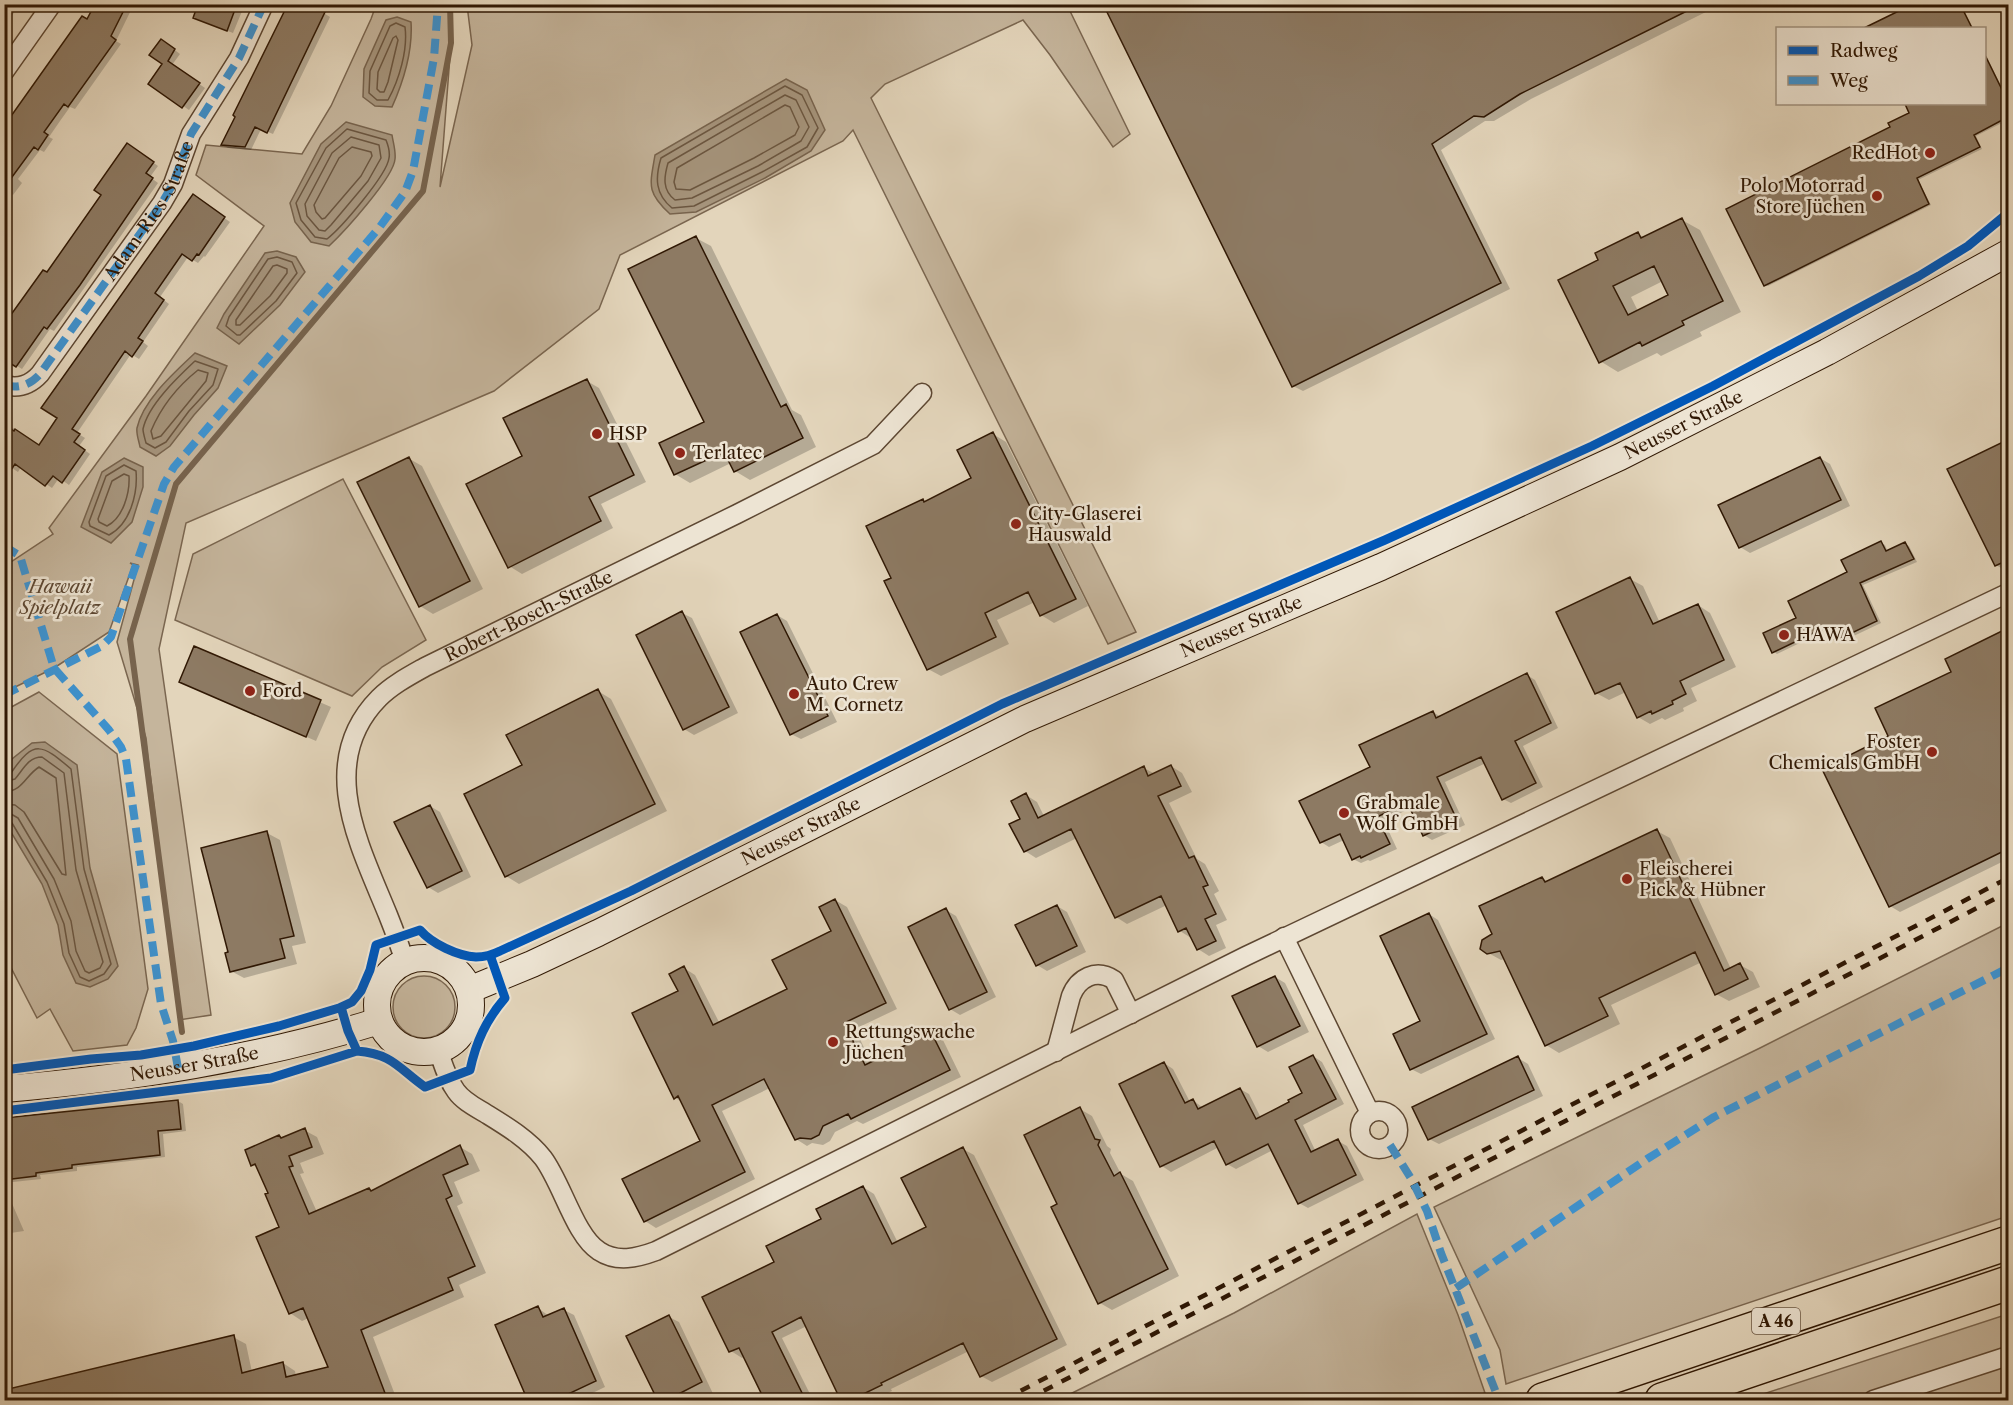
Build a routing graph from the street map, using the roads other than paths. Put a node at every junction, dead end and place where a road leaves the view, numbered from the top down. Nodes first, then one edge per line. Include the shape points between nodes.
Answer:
1 (52, 4) edge
2 (264, 4) edge
3 (4, 72) edge
4 (2008, 253) edge
5 (4, 385) edge
6 (922, 393) dead end
7 (2008, 593) edge
8 (1284, 937) junction
9 (405, 962) junction
10 (469, 990) junction
11 (1131, 1014) junction
12 (379, 1021) junction
13 (438, 1050) junction
14 (1056, 1052) junction
15 (4, 1089) edge
16 (1370, 1113) dead end
17 (2008, 1243) edge
18 (2008, 1283) edge
19 (2008, 1356) edge
20 (1543, 1401) edge
21 (1662, 1401) edge
22 (1873, 1401) edge

1 - 3 street
2 - 5 street, Adam-Ries-Straße via 239,58 191,134 162,203 40,374 22,386
4 - 10 main road, Neusser Straße via 1827,352 1620,457 1401,558 1025,719 598,933
6 - 9 street, Robert-Bosch-Straße via 873,445 425,667 379,698 355,738 346,788 363,856
7 - 8 street
8 - 11 street
8 - 16 street
9 - 10 main road via 431,958 444,962 464,979
9 - 12 main road via 383,982 378,997
10 - 13 main road via 467,1026 453,1042
11 - 14 street
11 - 14 street via 1114,980 1100,975 1084,979 1071,996
12 - 13 main road via 400,1046 413,1051
12 - 15 main road, Neusser Straße via 236,1058 133,1076
13 - 14 street via 458,1094 536,1151 552,1172 588,1241 601,1253 622,1259 656,1251
17 - 20 highway, A 46
18 - 21 highway, A 46
19 - 22 street

